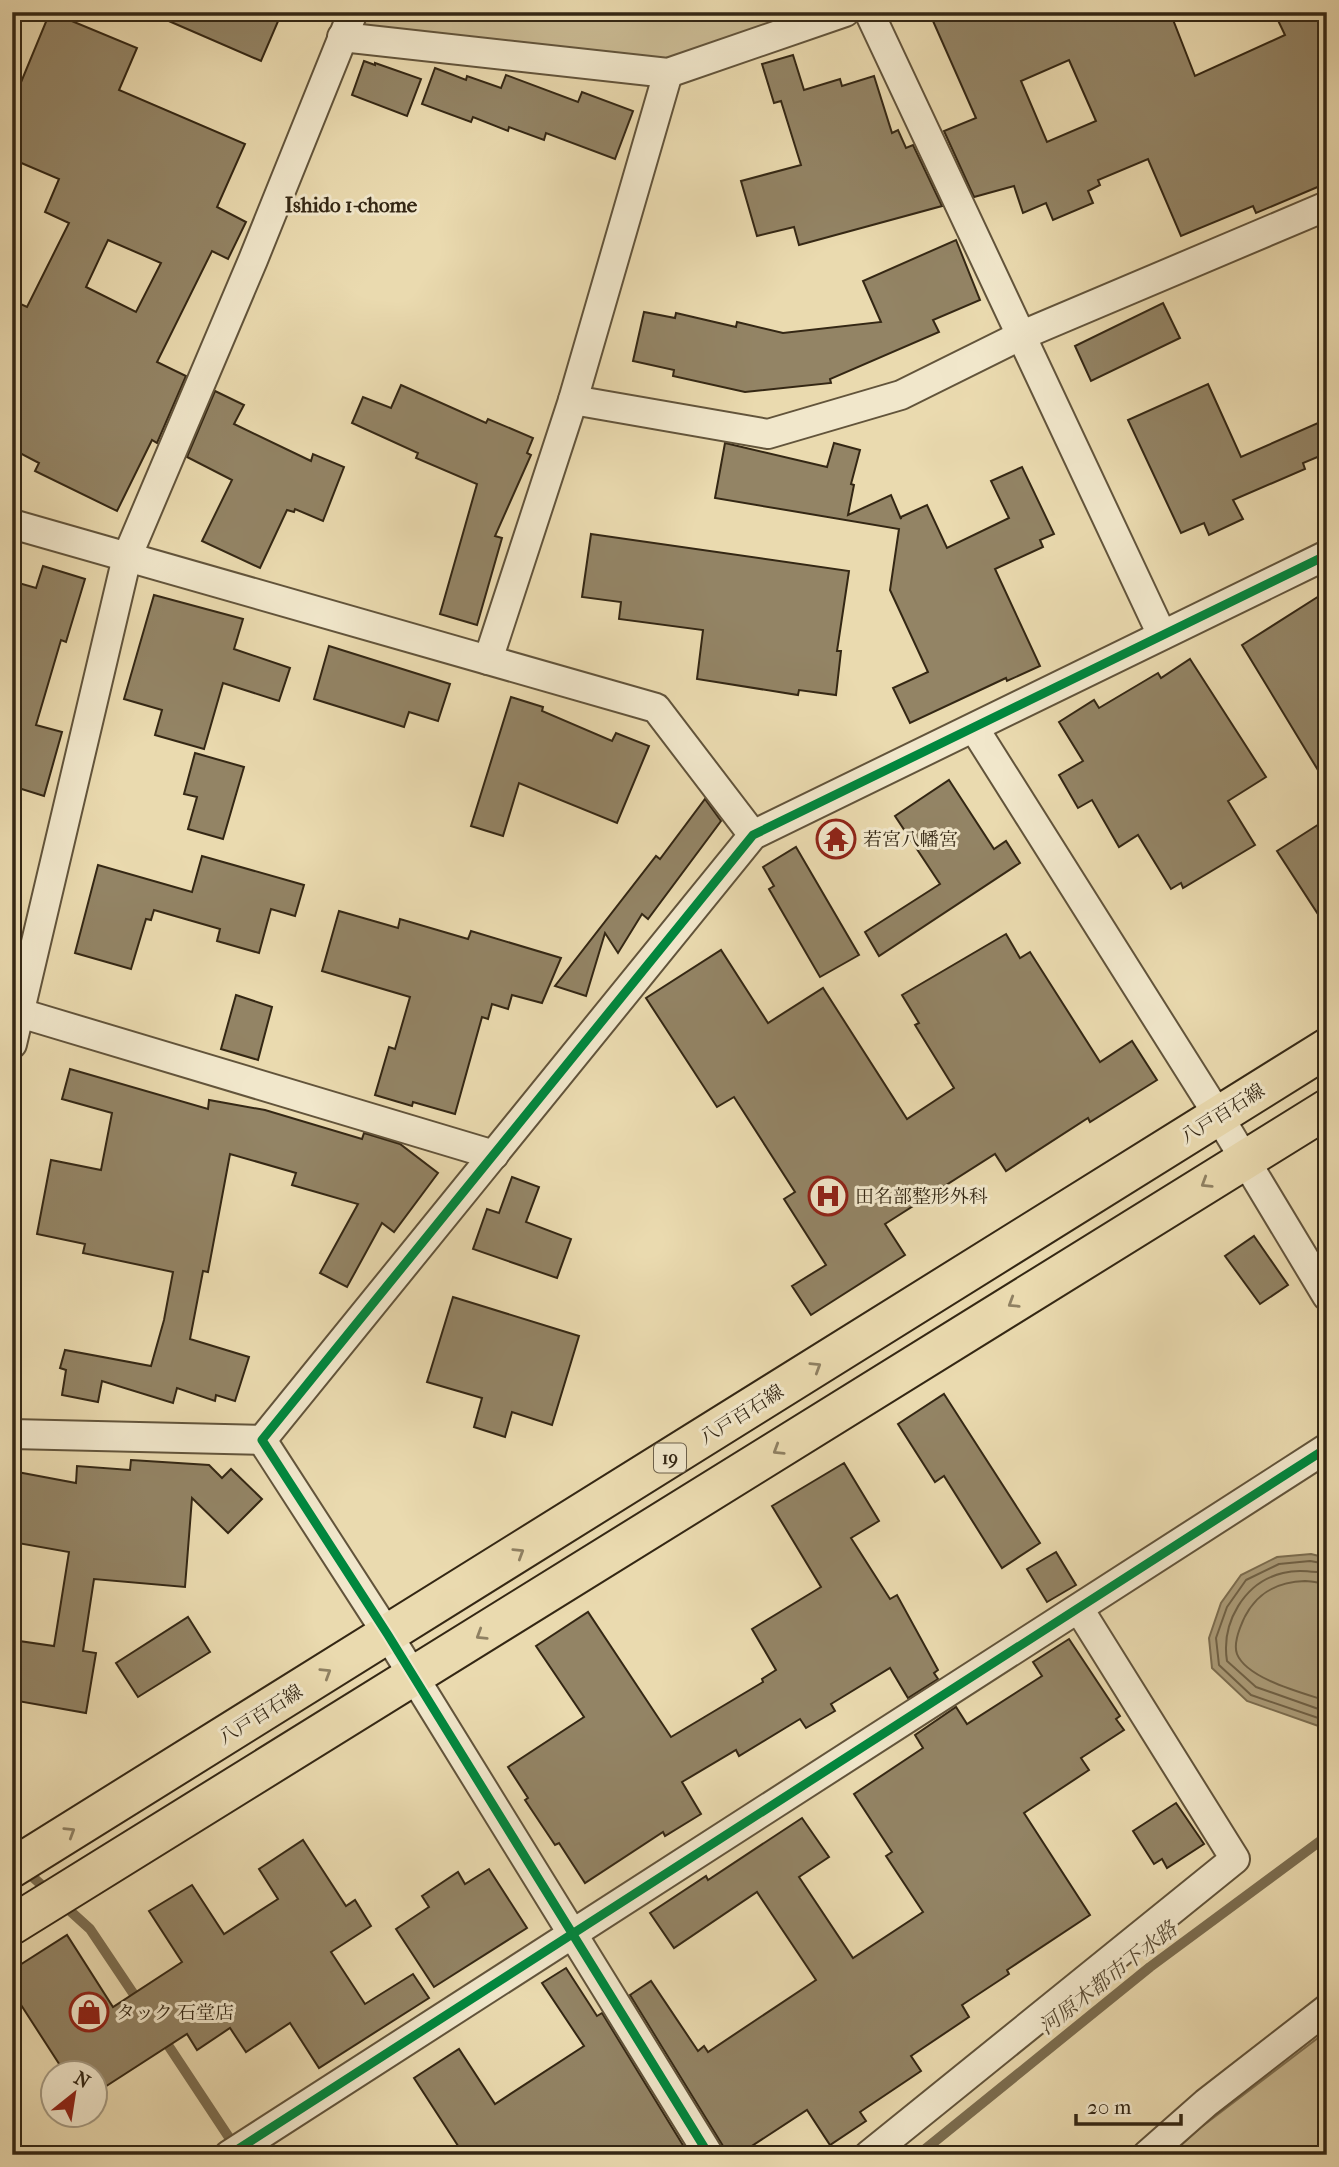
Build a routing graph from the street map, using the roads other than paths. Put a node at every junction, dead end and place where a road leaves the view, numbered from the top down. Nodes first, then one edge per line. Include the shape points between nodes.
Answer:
1 (845, 12) edge
2 (869, 12) edge
3 (347, 25) edge
4 (668, 73) junction
5 (1327, 206) edge
6 (1020, 336) junction
7 (573, 400) junction
8 (12, 524) edge
9 (1327, 555) edge
10 (127, 557) junction
11 (1162, 635) junction
12 (488, 660) junction
13 (974, 728) junction
14 (753, 835) junction
15 (20, 1013) junction
16 (12, 1044) edge
17 (1327, 1048) edge
18 (1327, 1109) edge
19 (1218, 1115) junction
20 (494, 1155) junction
21 (1243, 1159) junction
22 (1327, 1297) edge
23 (12, 1434) edge
24 (262, 1440) junction
25 (1327, 1448) edge
26 (1079, 1609) junction
27 (388, 1635) junction
28 (414, 1677) junction
29 (12, 1868) edge
30 (12, 1925) edge
31 (572, 1934) junction
32 (1327, 2009) edge
33 (229, 2155) edge
34 (709, 2155) edge
35 (869, 2155) edge
36 (1147, 2155) edge

1 - 4 street
2 - 6 street
3 - 4 street
3 - 10 street
4 - 7 street
5 - 6 street
6 - 7 street via 901,395 768,434
6 - 11 street
7 - 12 street
8 - 10 street
9 - 11 street
10 - 12 street
10 - 15 street
11 - 13 street
12 - 14 street via 656,708
13 - 14 street
13 - 19 street
14 - 20 street
15 - 16 street
15 - 20 street
17 - 19 main road, 八戸百石線 / 19
18 - 21 main road
19 - 21 street
27 -> 19 main road, 八戸百石線 / 19
20 - 24 street
21 - 22 street
21 -> 28 main road
23 - 24 street
24 - 27 street
25 - 26 street
26 - 31 street
26 - 35 street via 1236,1859
27 - 28 street
29 -> 27 main road, 八戸百石線 / 19
28 - 30 main road
28 - 31 street
31 - 33 street
31 - 34 street
32 - 36 street

